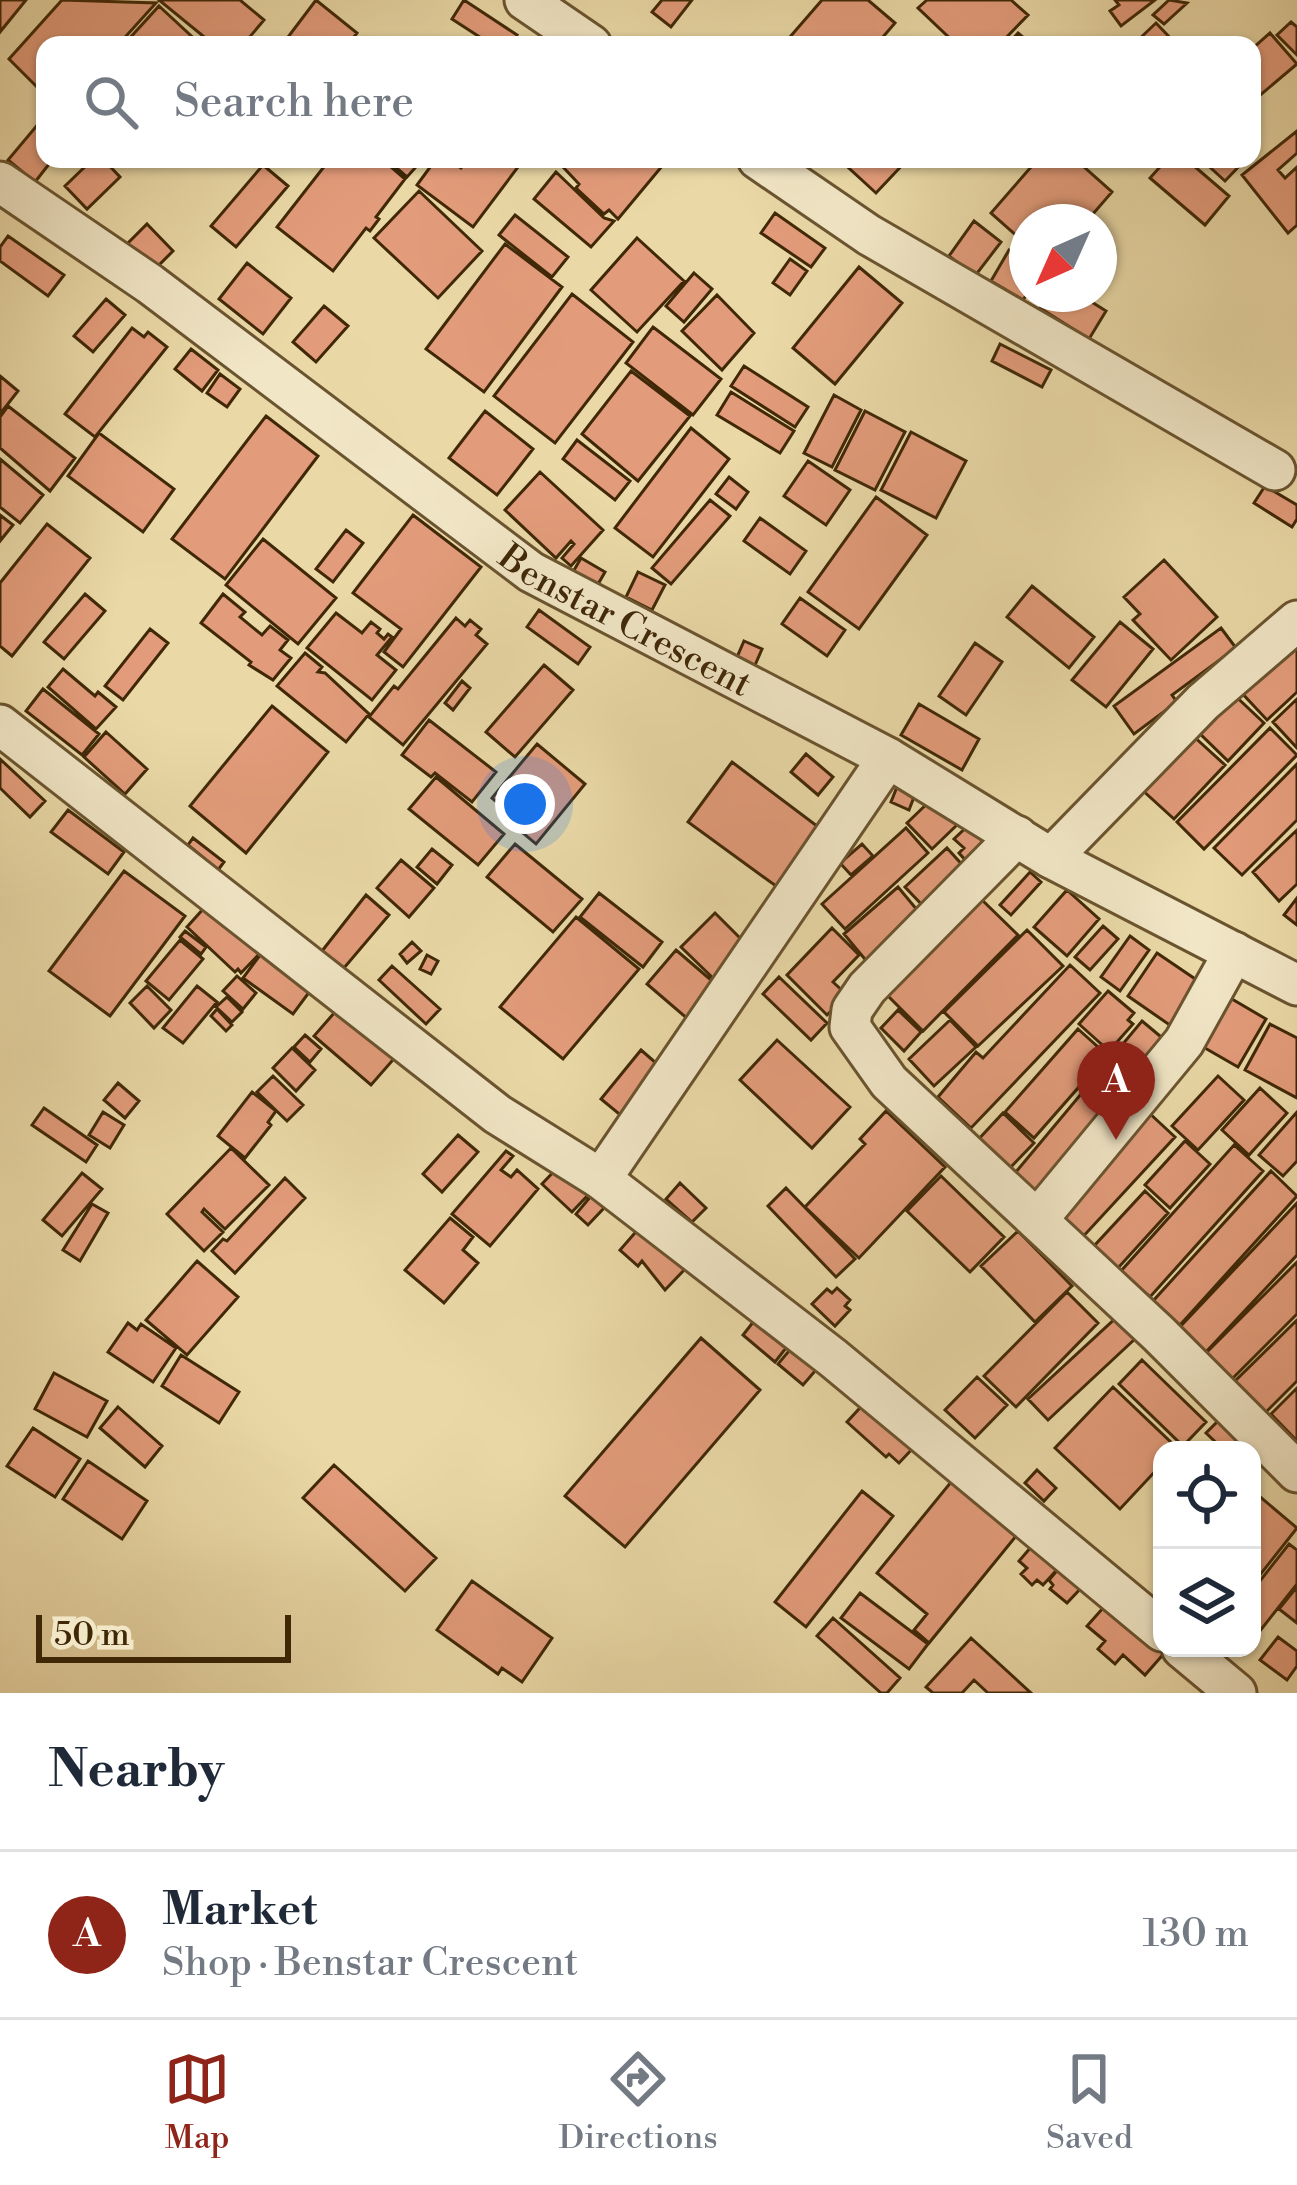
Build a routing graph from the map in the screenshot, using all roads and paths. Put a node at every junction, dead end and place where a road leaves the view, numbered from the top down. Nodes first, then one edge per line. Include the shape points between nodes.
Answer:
1 (525, 0) edge
2 (578, 36) edge
3 (771, 168) edge
4 (0, 182) edge
5 (1275, 470) dead end
6 (1297, 622) edge
7 (0, 725) edge
8 (888, 758) junction
9 (1016, 836) junction
10 (1052, 857) junction
11 (1234, 952) junction
12 (1297, 985) edge
13 (602, 1179) junction
14 (1037, 1220) junction
15 (1297, 1472) edge
16 (1153, 1624) edge
17 (1193, 1657) edge
18 (1236, 1693) edge

1 - 2 street
3 - 5 street via 869,235
4 - 8 street, Benstar Crescent via 150,284 531,572
6 - 10 street via 1203,702
7 - 13 street via 497,1114
8 - 9 street, Benstar Crescent
8 - 13 street
9 - 10 street, Benstar Crescent
9 - 14 street via 867,988 850,1027 889,1082
10 - 11 street, Benstar Crescent
11 - 12 street, Benstar Crescent
11 - 14 street via 1184,1042
13 - 16 street
14 - 15 street
17 - 18 street

